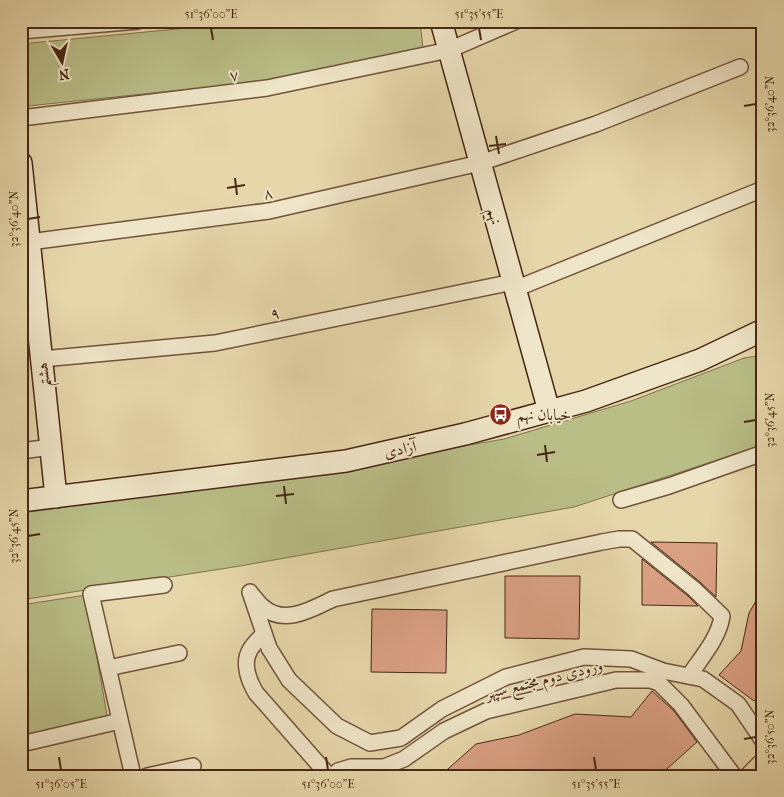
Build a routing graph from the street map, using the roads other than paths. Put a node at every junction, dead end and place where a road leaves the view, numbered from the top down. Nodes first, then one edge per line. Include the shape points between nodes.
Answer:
1 (136, 21) edge
2 (441, 21) edge
3 (516, 21) edge
4 (21, 31) edge
5 (449, 50) junction
6 (740, 67) dead end
7 (21, 118) edge
8 (21, 163) edge
9 (480, 163) junction
10 (763, 189) edge
11 (29, 242) junction
12 (514, 286) junction
13 (763, 330) edge
14 (763, 342) edge
15 (42, 359) junction
16 (700, 360) junction
17 (549, 411) junction
18 (51, 447) junction
19 (21, 451) edge
20 (763, 453) edge
21 (56, 496) junction
22 (21, 500) edge
23 (621, 500) dead end
24 (164, 585) dead end
25 (264, 634) junction
26 (179, 653) dead end
27 (108, 668) junction
28 (689, 676) junction
29 (120, 720) junction
30 (763, 741) edge
31 (21, 744) edge
32 (192, 766) dead end
33 (763, 766) edge
34 (133, 776) edge
35 (147, 776) edge
36 (329, 776) edge
37 (334, 776) edge
38 (734, 776) edge
39 (753, 776) edge

1 - 4 street
2 - 5 street, نهم
3 - 5 street, ۷
5 - 7 street, ۷ via 267,88
5 - 9 street, نهم
6 - 9 street, ۸ via 596,124
8 - 11 street, هشتم
9 - 11 street, ۸ via 269,211
9 - 12 street, نهم
10 - 12 street, ۹
11 - 15 street, هشتم
12 - 15 street, ۹ via 215,343
12 - 17 street, نهم
13 - 16 street, آزادی
14 - 16 street
15 - 18 street, هشتم
16 - 17 street, آزادی
17 - 21 street, آزادی via 465,434 346,460
18 - 19 street
18 - 21 street, هشتم
20 - 23 street
21 - 22 street, آزادی
24 - 27 street via 91,594
25 - 28 street via 289,680 337,726 370,743 401,738 442,709 506,677 584,657 631,659 663,671
25 - 28 street via 250,592 264,608 283,617 304,613 333,599 602,542 632,539 722,616 716,634
25 - 36 street via 249,651 247,671 250,682
26 - 27 street
27 - 29 street
28 - 30 street via 703,679 738,704
29 - 31 street
29 - 34 street
32 - 35 street
33 - 39 main road
37 - 38 street, ورودی دوم مجتمع سپهر via 338,771 351,767 384,767 397,762 444,731 486,711 616,680 650,680 659,683 681,706

